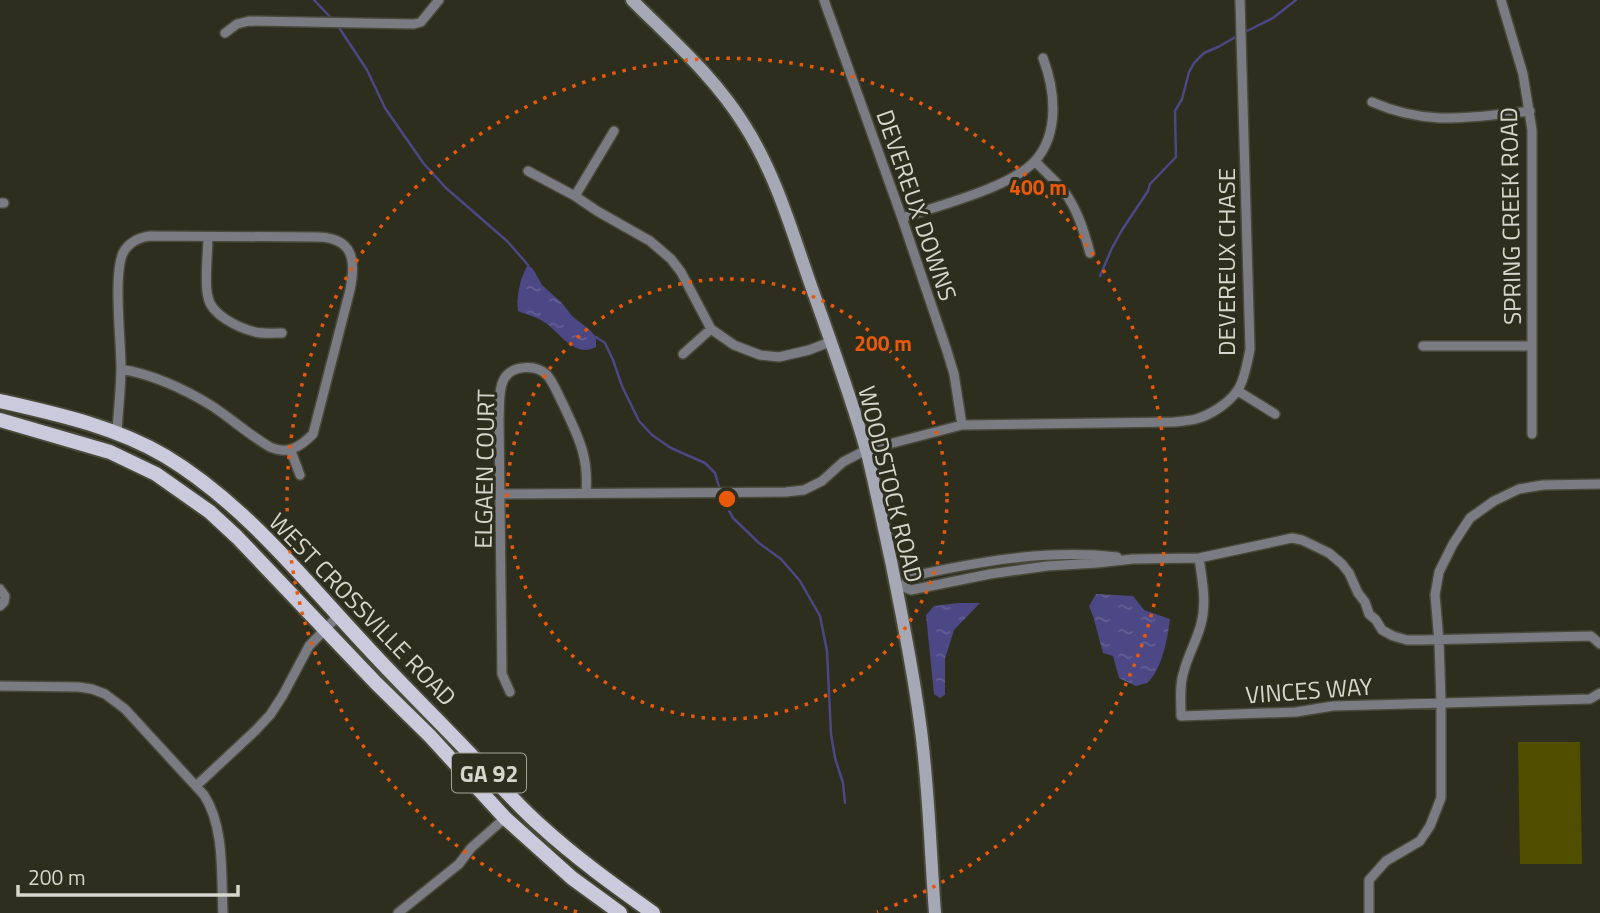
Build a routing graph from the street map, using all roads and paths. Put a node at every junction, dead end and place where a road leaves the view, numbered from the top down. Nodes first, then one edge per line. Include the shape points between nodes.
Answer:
1 (439, 0) edge
2 (632, 0) edge
3 (824, 0) edge
4 (1240, 0) edge
5 (1501, 0) edge
6 (225, 33) dead end
7 (1043, 58) dead end
8 (1372, 102) dead end
9 (1530, 111) junction
10 (614, 131) dead end
11 (1035, 161) junction
12 (528, 171) dead end
13 (575, 196) junction
14 (902, 218) junction
15 (208, 237) junction
16 (1090, 253) dead end
17 (712, 329) junction
18 (282, 333) dead end
19 (830, 342) junction
20 (1423, 346) dead end
21 (1532, 346) junction
22 (682, 354) dead end
23 (121, 369) junction
24 (1238, 391) junction
25 (0, 401) edge
26 (1275, 414) dead end
27 (0, 420) edge
28 (962, 425) junction
29 (117, 433) junction
30 (1532, 434) dead end
31 (866, 450) junction
32 (291, 451) junction
33 (300, 475) dead end
34 (1600, 484) edge
35 (586, 493) junction
36 (501, 494) junction
37 (1199, 558) junction
38 (900, 588) junction
39 (0, 589) edge
40 (0, 606) edge
41 (338, 616) junction
42 (324, 629) junction
43 (1439, 639) junction
44 (1600, 644) edge
45 (0, 686) edge
46 (510, 692) dead end
47 (1600, 693) edge
48 (1441, 702) junction
49 (196, 786) junction
50 (505, 818) junction
51 (223, 913) edge
52 (398, 913) edge
53 (621, 913) edge
54 (653, 913) edge
55 (935, 913) edge
56 (1369, 913) edge

1 - 6 street via 414,24 249,21
2 - 19 street, WOODSTOCK ROAD via 702,69 745,125 776,187
3 - 14 street, DEVEREUX DOWNS
4 - 24 street, DEVEREUX CHASE via 1250,349
5 - 9 street, SPRING CREEK ROAD
7 - 11 street via 1052,92 1052,117
8 - 9 street via 1436,119
9 - 21 street, SPRING CREEK ROAD
10 - 13 street
11 - 14 street via 995,186
11 - 16 street via 1073,206
12 - 13 street
13 - 17 street via 650,241 671,259
14 - 28 street, DEVEREUX DOWNS via 954,374
15 - 18 street via 211,306 245,329
15 - 23 street via 150,236 127,247 119,277
15 - 32 street via 327,237 350,253 354,267 350,290 313,434
17 - 19 street via 734,345 760,355 779,357
17 - 22 street
19 - 31 street, WOODSTOCK ROAD
20 - 21 street
21 - 30 street, SPRING CREEK ROAD
23 - 29 street
23 - 32 street via 166,381 270,447
24 - 26 street
24 - 28 street, DEVEREUX CHASE via 1210,413 1174,422
25 - 29 main road, WEST CROSSVILLE ROAD / GA 92
27 - 42 main road, WEST CROSSVILLE ROAD / GA 92 via 110,452 156,474 211,512
28 - 31 street, DEVEREUX CHASE
29 - 41 main road, WEST CROSSVILLE ROAD / GA 92 via 163,455 224,499
31 - 35 street, DEVEREUX CHASE via 804,490
31 - 38 street, WOODSTOCK ROAD
32 - 33 street
34 - 43 street via 1519,489 1470,518 1439,572 1435,595
35 - 36 street, DEVEREUX CHASE
35 - 36 street, ELGAEN COURT via 582,445 556,390 546,374 523,366 504,379 500,392
36 - 46 street, ELGAEN COURT via 502,674
37 - 38 street via 1037,556 908,577
37 - 43 street via 1292,538 1302,540 1342,564 1382,630 1408,640
37 - 48 street, VINCES WAY via 1204,608 1183,672 1181,716
38 - 55 street, WOODSTOCK ROAD via 920,724
39 - 40 street via 5,596
41 - 42 street
41 - 54 main road, WEST CROSSVILLE ROAD / GA 92 via 540,825
42 - 49 street via 309,646 270,715
42 - 50 main road, WEST CROSSVILLE ROAD / GA 92
43 - 44 street via 1591,636
43 - 48 street
45 - 49 street via 78,687 105,694 125,709
47 - 48 street, VINCES WAY via 1590,699
48 - 56 street via 1441,798 1420,841 1386,861 1369,880
49 - 51 street via 218,824
50 - 52 street via 459,864
50 - 53 main road, WEST CROSSVILLE ROAD / GA 92

